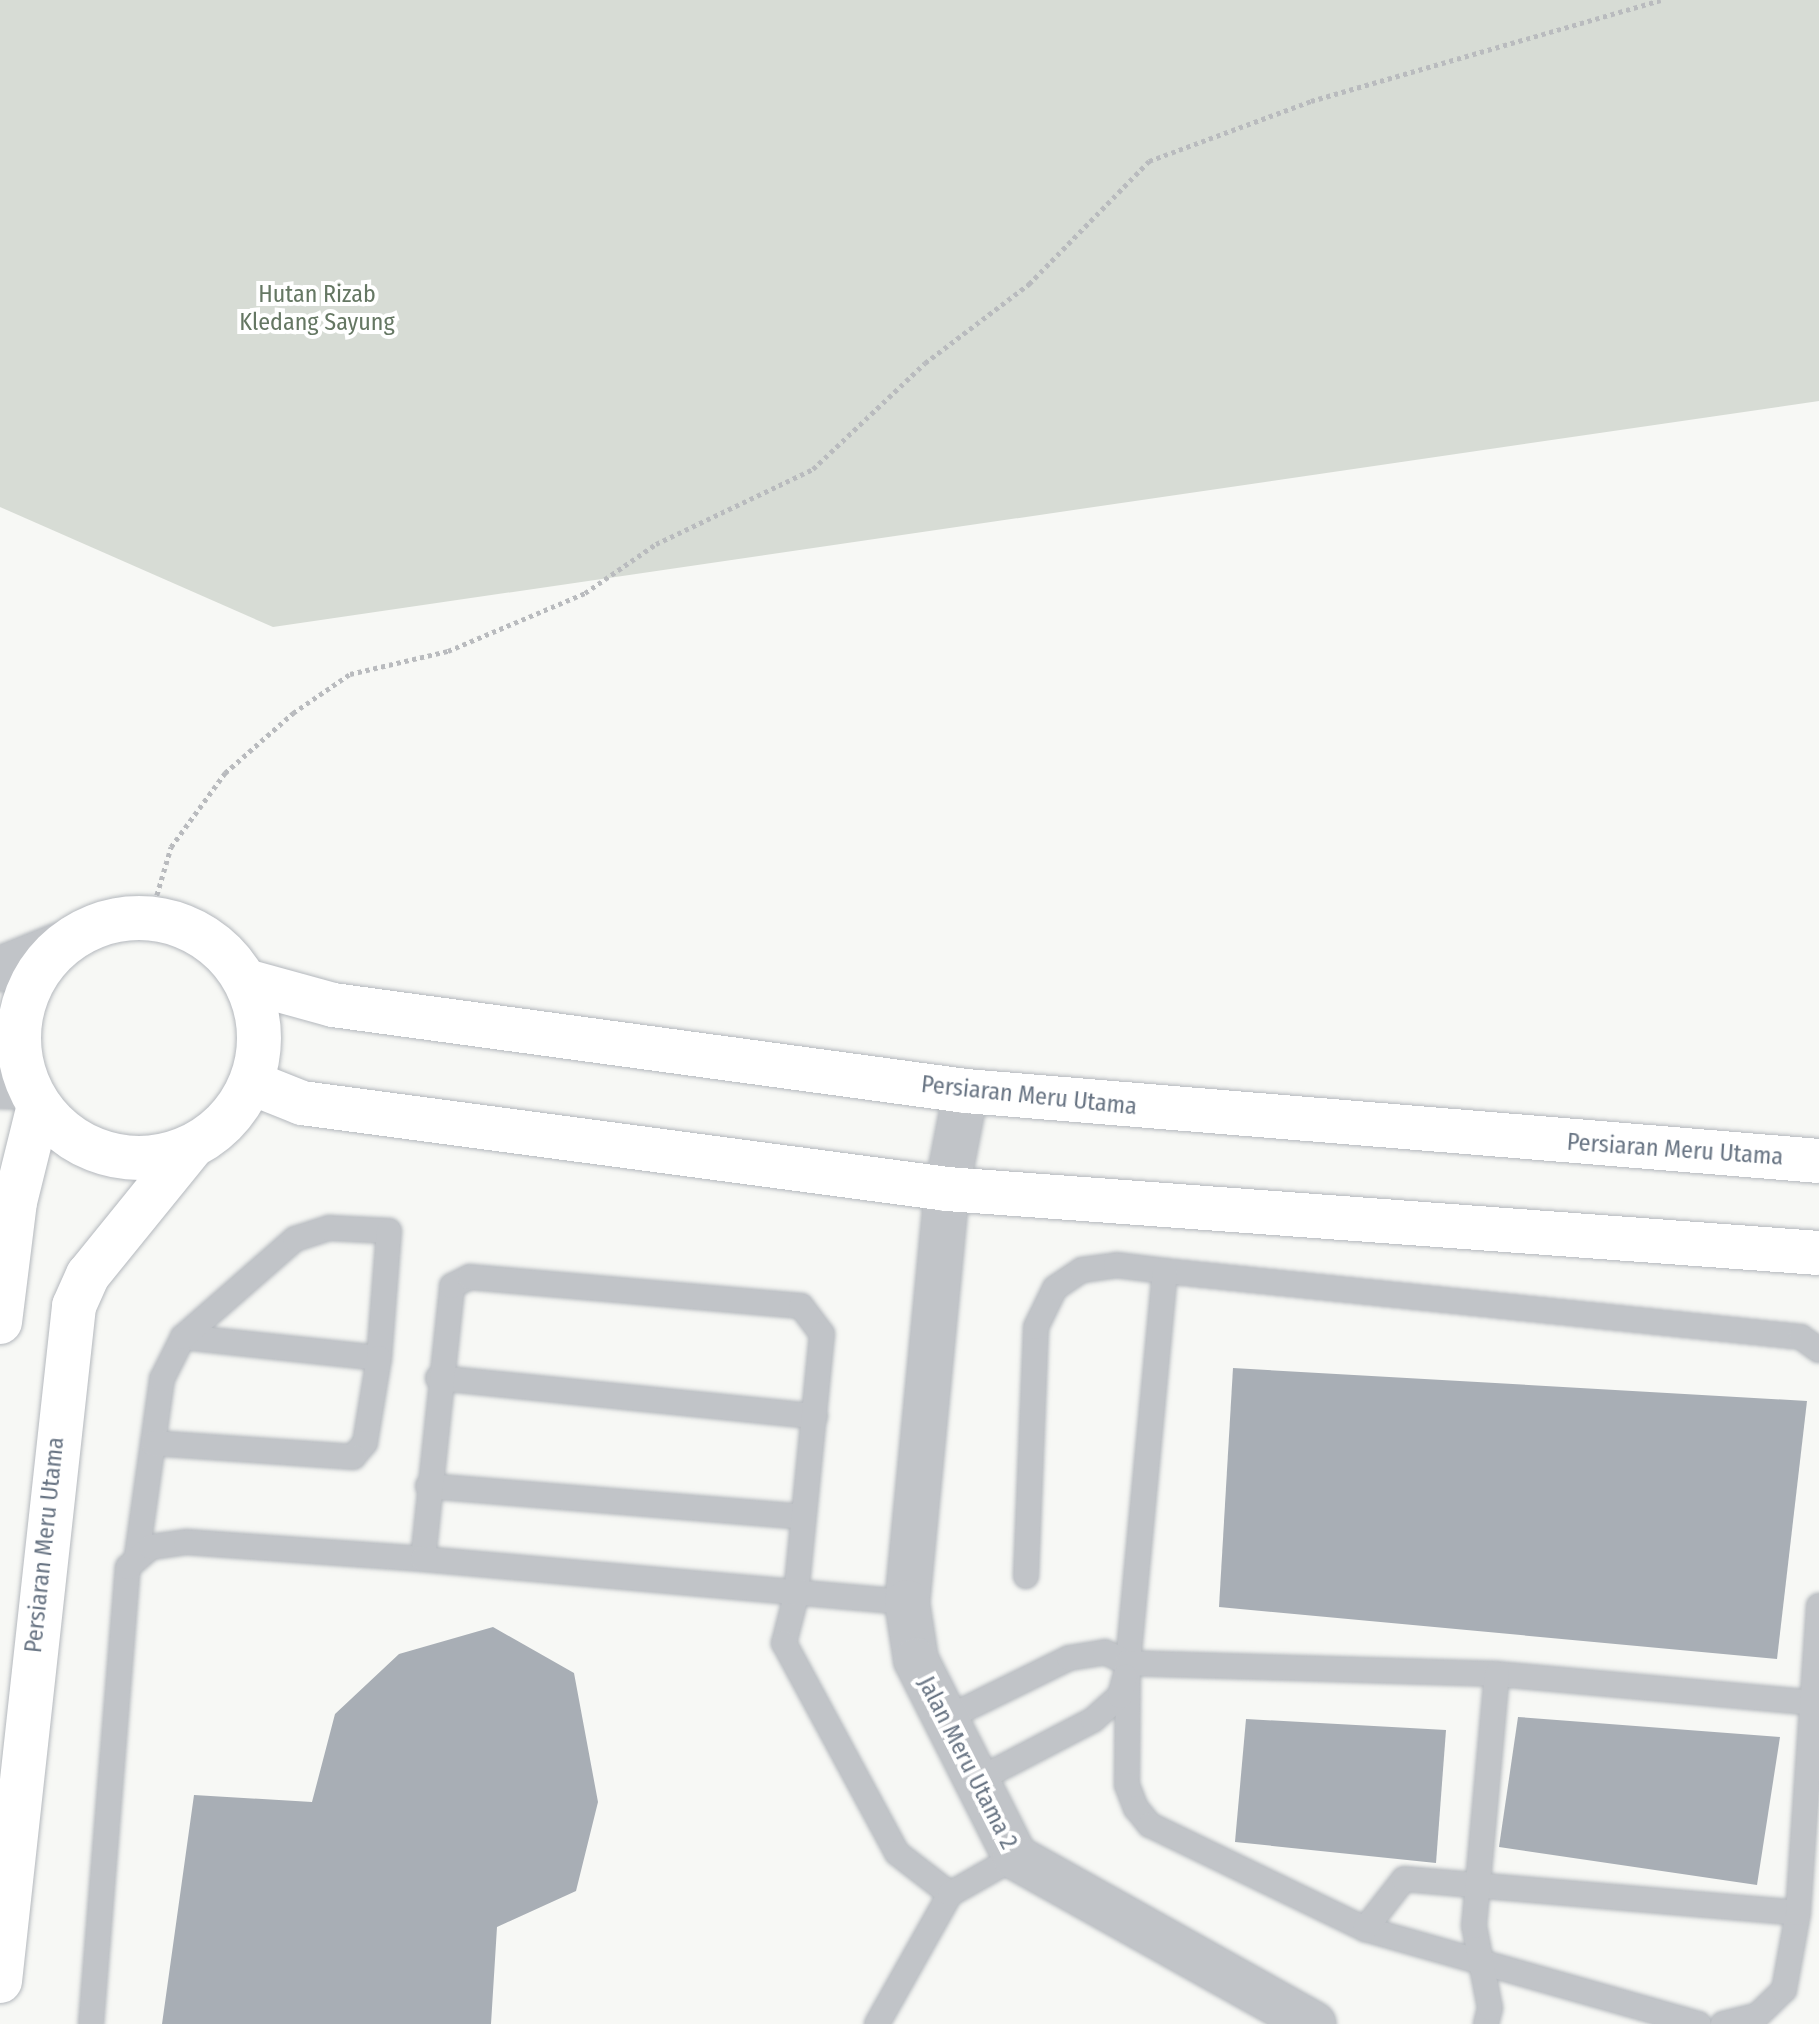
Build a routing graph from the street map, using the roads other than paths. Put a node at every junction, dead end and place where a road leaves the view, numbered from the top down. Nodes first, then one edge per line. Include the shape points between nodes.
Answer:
1 (67, 942) junction
2 (0, 969) edge
3 (246, 981) junction
4 (252, 1083) junction
5 (966, 1091) junction
6 (23, 1093) edge
7 (190, 1149) junction
8 (1819, 1161) edge
9 (947, 1189) junction
10 (1819, 1253) edge
11 (1165, 1271) junction
12 (0, 1322) edge
13 (183, 1337) junction
14 (1819, 1350) edge
15 (379, 1358) junction
16 (438, 1378) junction
17 (815, 1416) junction
18 (153, 1443) junction
19 (428, 1486) junction
20 (803, 1517) junction
21 (137, 1555) junction
22 (423, 1559) junction
23 (1026, 1576) dead end
24 (796, 1596) junction
25 (907, 1602) junction
26 (1819, 1606) edge
27 (1128, 1663) junction
28 (1497, 1674) junction
29 (1813, 1703) junction
30 (943, 1720) junction
31 (972, 1783) junction
32 (1015, 1857) junction
33 (1476, 1886) junction
34 (950, 1894) junction
35 (1798, 1913) junction
36 (1365, 1929) junction
37 (1483, 1962) junction
38 (0, 1981) edge
39 (91, 2024) edge
40 (877, 2024) edge
41 (1314, 2024) edge
42 (1486, 2024) edge
43 (1699, 2024) edge
44 (1723, 2024) edge

1 - 2 street
1 - 3 main road via 92,927 150,918 206,938
1 - 6 main road via 28,992 20,1055
3 - 4 main road via 258,1026
3 - 5 main road, Persiaran Meru Utama via 333,1005
4 - 7 main road via 228,1122
4 - 9 main road via 302,1103
5 - 8 main road, Persiaran Meru Utama
5 - 9 street, Jalan Meru Utama 2
6 - 7 main road via 68,1137 107,1156 149,1159
6 - 12 main road
7 - 38 main road, Persiaran Meru Utama via 88,1275 74,1306
9 - 10 main road
9 - 25 street, Jalan Meru Utama 2
11 - 14 lane via 1801,1337
11 - 23 lane via 1116,1265 1082,1270 1055,1288 1036,1327
11 - 27 lane
13 - 15 lane
13 - 15 lane via 295,1239 329,1228 389,1231
13 - 18 lane via 162,1379
15 - 18 lane via 365,1443 353,1457
16 - 17 lane
16 - 17 lane via 452,1286 470,1277 801,1306 822,1334
16 - 19 lane
17 - 20 lane
18 - 21 lane
19 - 20 lane
19 - 22 lane
20 - 24 lane
21 - 22 lane via 186,1542
21 - 39 lane via 128,1567
22 - 24 lane
24 - 25 lane
24 - 34 lane via 784,1643 897,1853
25 - 30 street, Jalan Meru Utama 2 via 916,1660
26 - 29 lane
27 - 28 lane
27 - 30 lane via 1105,1652 1069,1658
27 - 31 lane via 1120,1696 1093,1720
27 - 36 lane via 1127,1785 1150,1825
28 - 29 lane
28 - 33 lane
29 - 35 lane
30 - 31 street, Jalan Meru Utama 2
31 - 32 street, Jalan Meru Utama 2
32 - 34 lane
32 - 41 street, Jalan Meru Utama 2
33 - 35 lane
33 - 36 lane via 1397,1881
33 - 37 lane via 1474,1926
34 - 40 lane
35 - 44 lane via 1784,1990 1758,2015
36 - 37 lane
37 - 42 lane
37 - 43 lane

